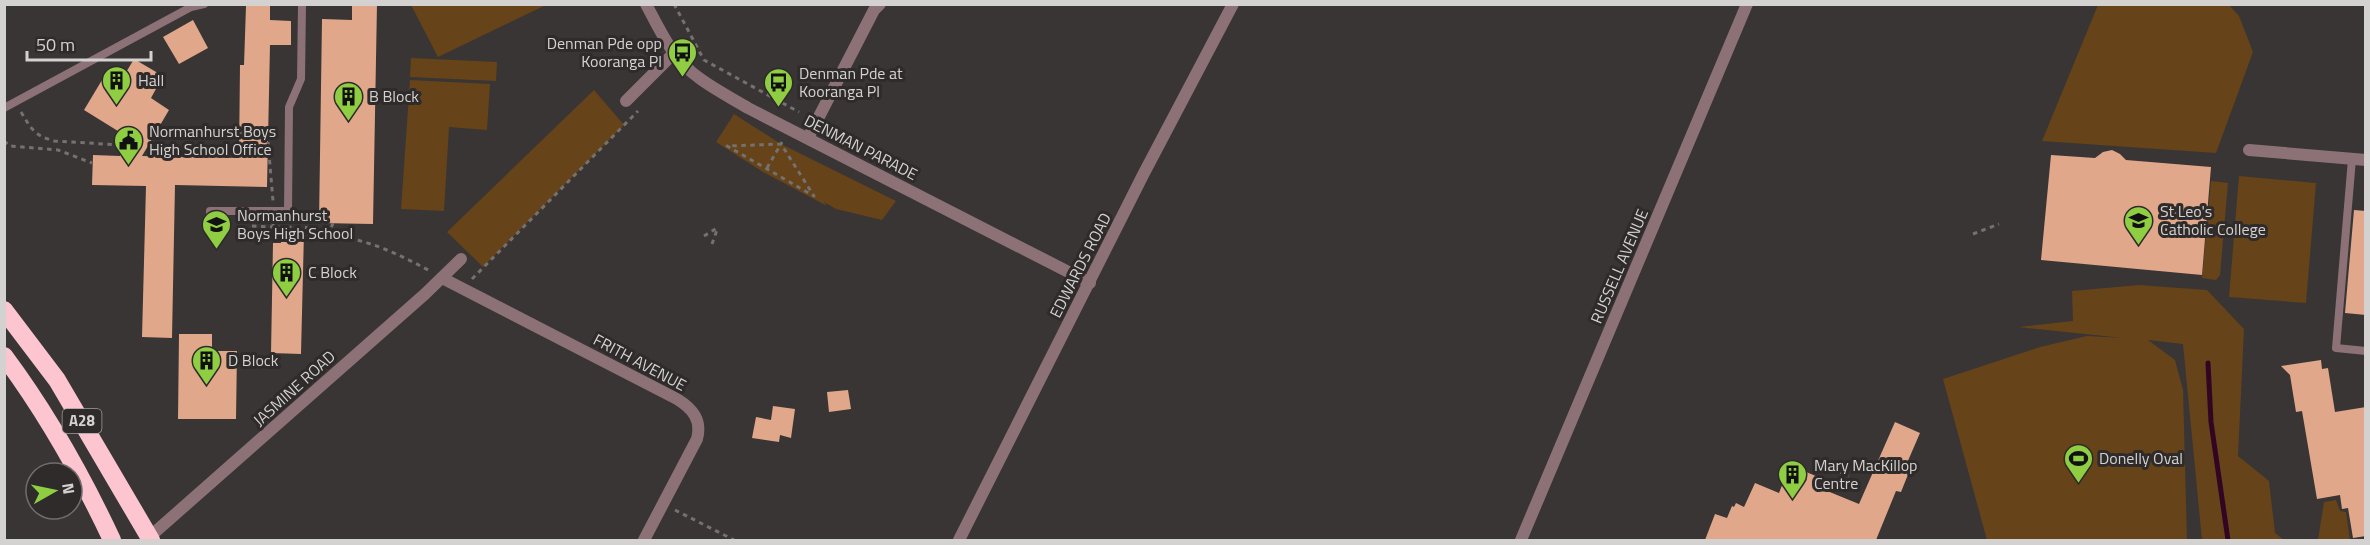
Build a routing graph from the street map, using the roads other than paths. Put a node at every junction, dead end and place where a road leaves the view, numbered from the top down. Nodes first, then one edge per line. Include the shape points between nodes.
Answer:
1 (204, 4) edge
2 (302, 4) edge
3 (646, 4) edge
4 (880, 4) edge
5 (1233, 4) edge
6 (1747, 4) edge
7 (674, 53) junction
8 (626, 101) dead end
9 (4, 108) edge
10 (808, 138) junction
11 (2249, 150) dead end
12 (2352, 159) junction
13 (2366, 160) edge
14 (210, 221) dead end
15 (461, 259) dead end
16 (442, 278) junction
17 (1090, 283) junction
18 (4, 310) edge
19 (2366, 351) edge
20 (4, 356) edge
21 (112, 540) edge
22 (149, 540) edge
23 (644, 540) edge
24 (959, 540) edge
25 (1521, 540) edge

1 - 9 lane via 191,7
2 - 14 lane via 301,79 289,107 288,211 210,211
3 - 7 street, DENMAN PARADE
4 - 10 street
5 - 17 street, EDWARDS ROAD
6 - 25 street, RUSSELL AVENUE
7 - 8 street
7 - 10 street, DENMAN PARADE via 712,87
10 - 17 street, DENMAN PARADE
11 - 12 street
12 - 13 street
12 - 19 lane via 2336,348
15 - 16 street, JASMINE ROAD
16 - 22 street, JASMINE ROAD
16 - 23 street, FRITH AVENUE via 692,410 700,429 697,439
17 - 24 street, EDWARDS ROAD
18 - 22 highway, A28 via 57,380
20 - 21 highway, A28 via 36,398 64,445

